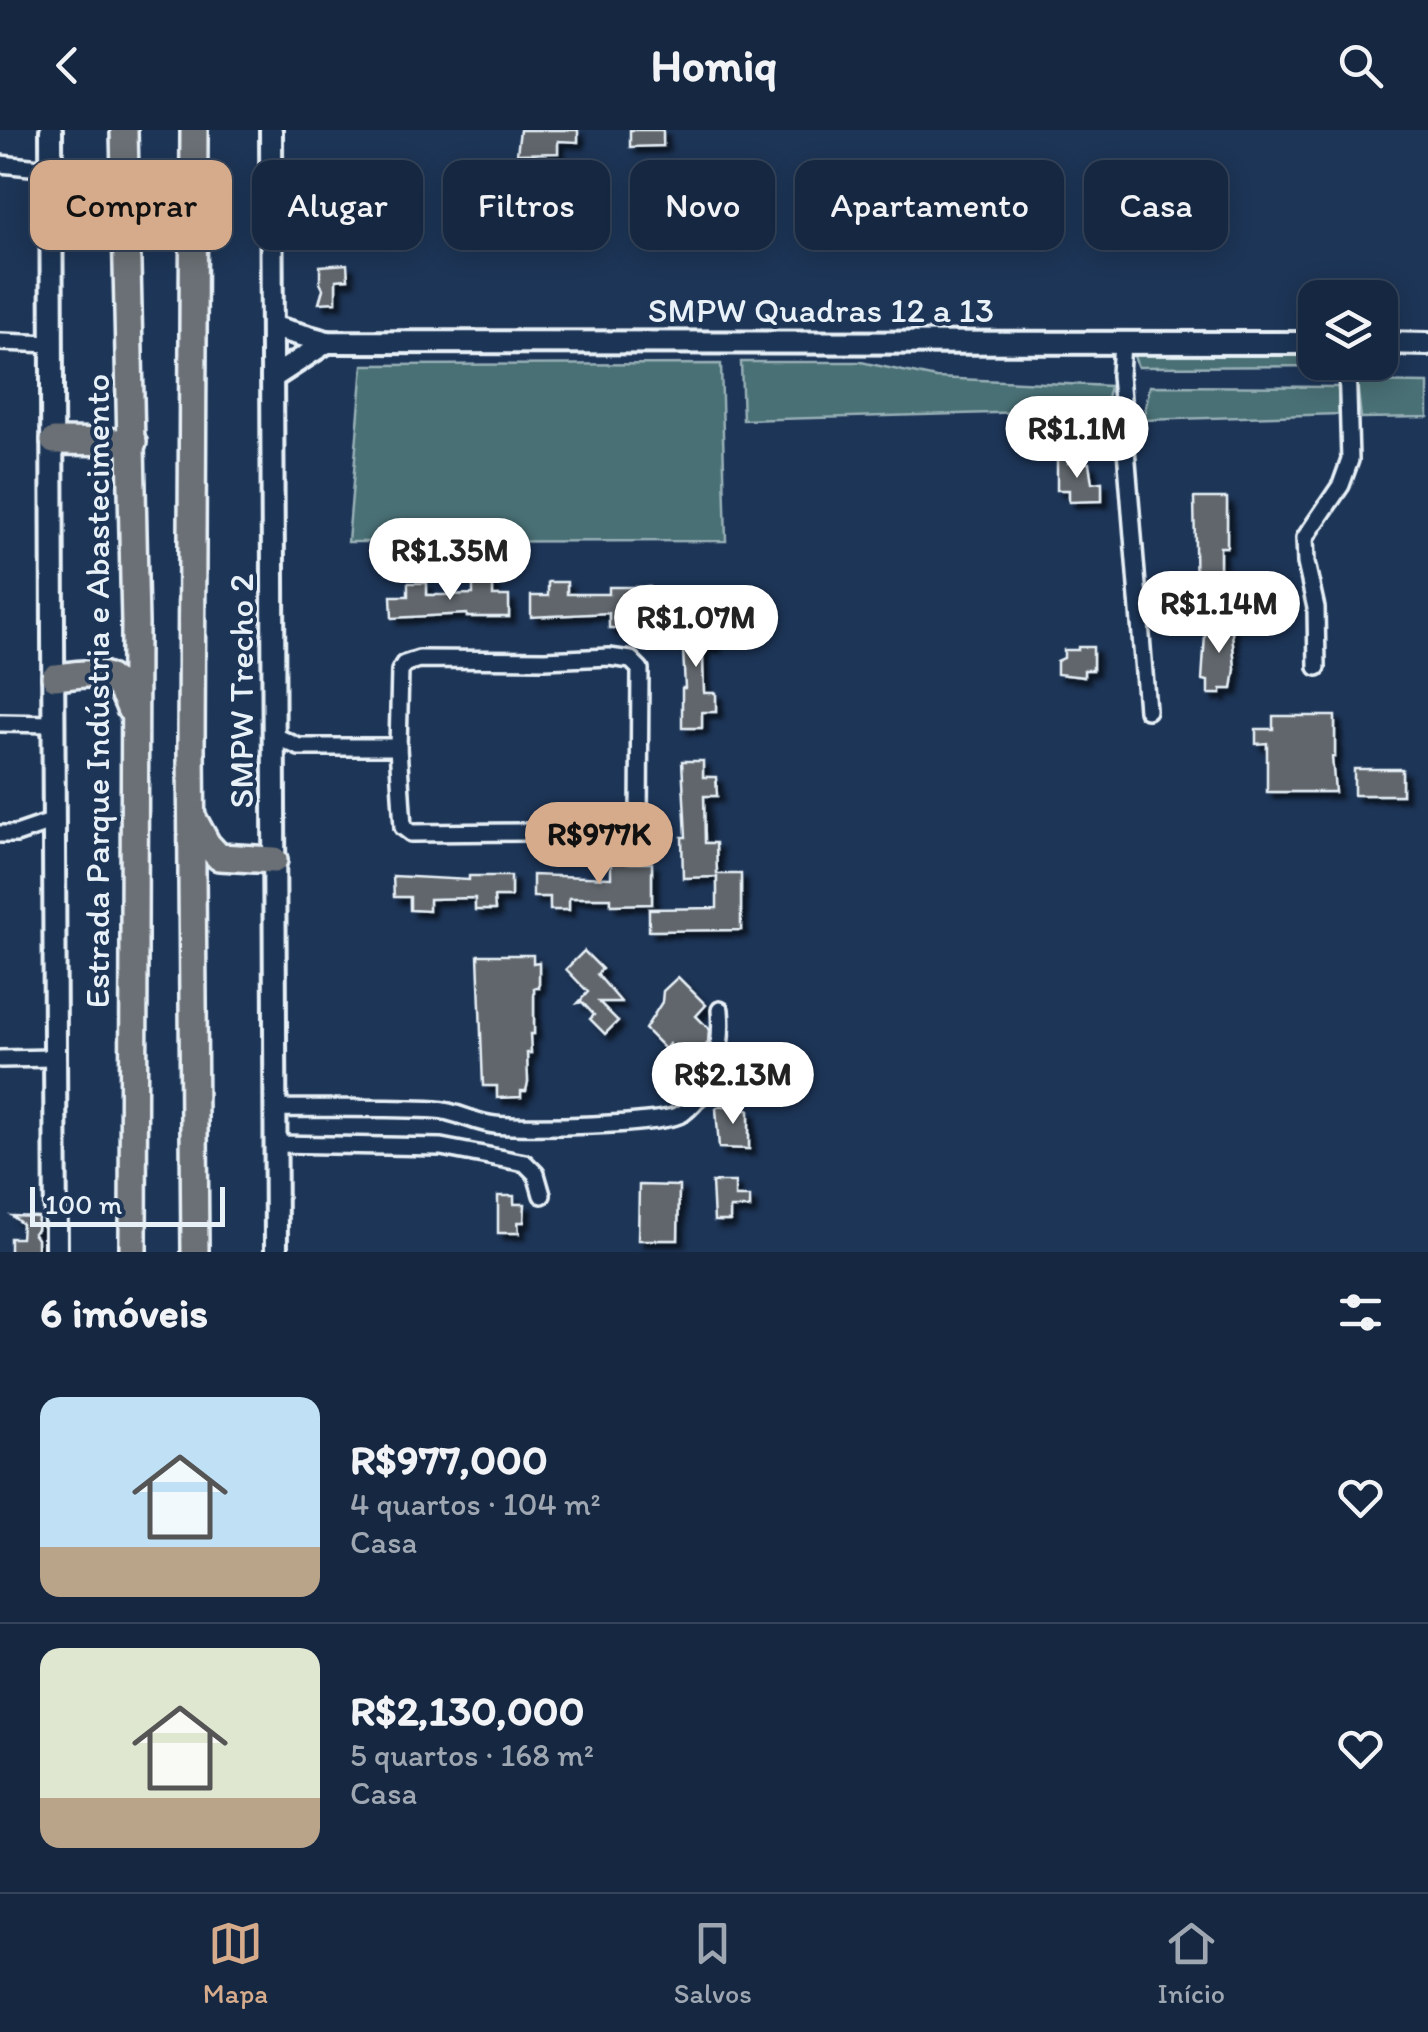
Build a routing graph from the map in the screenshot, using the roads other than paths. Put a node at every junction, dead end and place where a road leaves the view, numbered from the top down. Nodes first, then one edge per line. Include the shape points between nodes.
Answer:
1 (51, 130) edge
2 (124, 130) edge
3 (194, 130) edge
4 (271, 130) edge
5 (51, 160) edge
6 (0, 164) edge
7 (30, 167) edge
8 (52, 250) edge
9 (272, 327) junction
10 (0, 342) edge
11 (327, 342) junction
12 (1122, 342) junction
13 (1298, 343) edge
14 (53, 344) junction
15 (1398, 344) edge
16 (1428, 344) edge
17 (272, 378) junction
18 (1348, 380) edge
19 (54, 441) junction
20 (133, 442) junction
21 (135, 624) junction
22 (1317, 667) dead end
23 (55, 671) junction
24 (1146, 710) dead end
25 (132, 715) junction
26 (0, 723) edge
27 (53, 724) junction
28 (275, 736) junction
29 (398, 747) junction
30 (300, 748) junction
31 (275, 758) junction
32 (192, 816) junction
33 (54, 820) junction
34 (8, 834) edge
35 (55, 852) junction
36 (273, 866) junction
37 (193, 905) junction
38 (720, 1010) dead end
39 (54, 1058) junction
40 (0, 1059) edge
41 (276, 1108) junction
42 (276, 1144) junction
43 (542, 1195) dead end
44 (56, 1252) edge
45 (133, 1252) edge
46 (196, 1252) edge
47 (276, 1252) edge

1 - 5 street
2 - 20 highway, Estrada Parque Indústria e Abastecimento
3 - 32 highway
4 - 9 street, SMPW Trecho 2
6 - 7 street
8 - 14 street
9 - 11 street, SMPW Quadras 12 a 13
9 - 17 street, SMPW Trecho 2
10 - 14 street
11 - 12 street, SMPW Quadras 12 a 13
11 - 17 street
12 - 13 street, SMPW Quadras 12 a 13
12 - 24 street
14 - 19 street
15 - 16 street
17 - 28 street, SMPW Trecho 2
18 - 22 street via 1350,460 1305,538
19 - 20 highway
19 - 23 street
20 - 21 highway, Estrada Parque Indústria e Abastecimento
21 - 23 highway via 111,660
21 - 25 highway, Estrada Parque Indústria e Abastecimento
23 - 25 highway via 111,677
23 - 27 street
25 - 45 highway, Estrada Parque Indústria e Abastecimento
26 - 27 street
27 - 33 street
28 - 30 street
28 - 31 street, SMPW Trecho 2
29 - 29 street via 401,822 411,833 629,833 639,822 639,666 609,657 409,660 400,671
29 - 30 street
30 - 31 street
31 - 36 street, SMPW Trecho 2
32 - 36 highway via 219,857
32 - 37 highway
33 - 34 street
33 - 35 street
34 - 35 street
35 - 39 street
36 - 37 highway via 219,869
36 - 41 street, SMPW Trecho 2
37 - 46 highway
38 - 41 street via 720,1047 710,1076 685,1112 657,1122 495,1125 447,1111
39 - 40 street
39 - 44 street
41 - 42 street, SMPW Trecho 2
42 - 43 street via 441,1147 526,1164
42 - 47 street, SMPW Trecho 2

